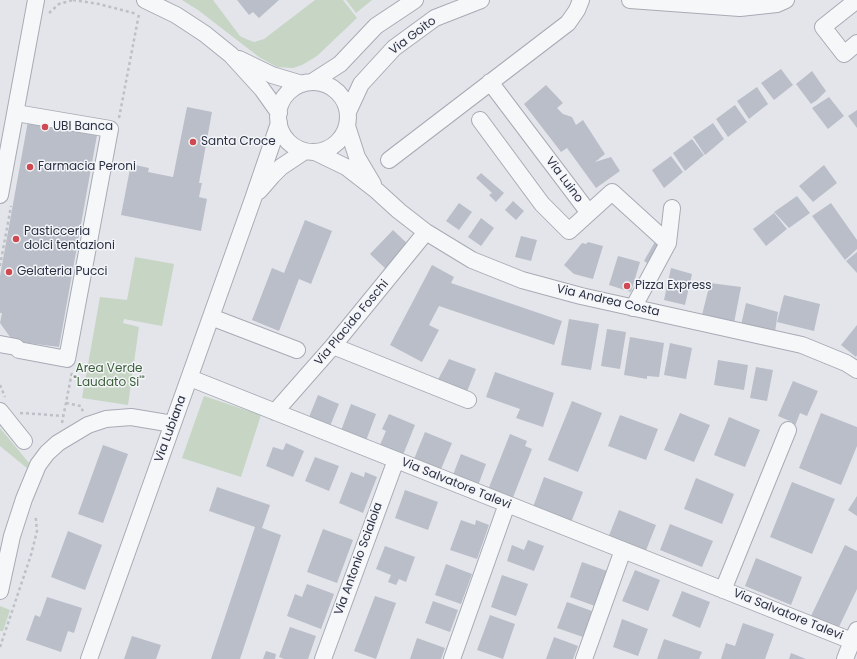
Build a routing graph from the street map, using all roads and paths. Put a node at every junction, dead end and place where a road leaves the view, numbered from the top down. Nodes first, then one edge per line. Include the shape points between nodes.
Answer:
1 (36, 0) edge
2 (73, 0) edge
3 (414, 0) edge
4 (481, 0) edge
5 (581, 0) edge
6 (630, 0) edge
7 (786, 0) edge
8 (857, 0) edge
9 (145, 4) edge
10 (48, 6) edge
11 (32, 25) junction
12 (857, 43) edge
13 (231, 55) junction
14 (490, 82) junction
15 (307, 83) junction
16 (16, 113) junction
17 (279, 118) junction
18 (348, 119) junction
19 (480, 120) dead end
20 (310, 152) junction
21 (389, 160) dead end
22 (377, 191) junction
23 (0, 195) edge
24 (253, 199) junction
25 (672, 208) dead end
26 (589, 213) junction
27 (426, 232) junction
28 (668, 243) junction
29 (633, 308) junction
30 (211, 317) junction
31 (0, 344) edge
32 (333, 346) junction
33 (297, 350) dead end
34 (857, 370) edge
35 (190, 378) junction
36 (0, 385) edge
37 (468, 400) dead end
38 (3, 405) edge
39 (16, 412) dead end
40 (275, 412) junction
41 (64, 416) dead end
42 (173, 424) junction
43 (788, 430) dead end
44 (24, 442) dead end
45 (396, 460) junction
46 (24, 499) junction
47 (507, 504) junction
48 (623, 550) junction
49 (723, 590) junction
50 (0, 591) edge
51 (854, 636) edge
52 (4, 637) junction
53 (0, 638) edge
54 (0, 647) edge
55 (89, 659) edge
56 (322, 659) edge
57 (452, 659) edge
58 (584, 659) edge
59 (845, 659) edge

1 - 11 street
2 - 9 path via 99,4
2 - 10 path
3 - 15 street via 376,26 340,64
4 - 18 street, Via Goito via 435,18 394,48 361,84
5 - 14 street via 568,23
6 - 7 street via 740,8 777,4
8 - 12 street via 823,27 844,54
9 - 13 street via 176,15
10 - 11 street via 41,9
11 - 16 street
13 - 15 street via 272,75
13 - 17 street via 262,89
14 - 21 street
14 - 26 street, Via Luino
15 - 17 street via 286,95 281,104
15 - 18 street via 322,83 336,91 345,103
16 - 23 street
16 - 31 street via 110,129 67,359
17 - 20 street via 282,132 288,141 295,147
17 - 24 street, Via Lubiana
18 - 20 street via 343,136 335,144 326,150
18 - 22 street, Via Andrea Costa via 357,158
19 - 26 street via 542,204 569,231
20 - 22 street, Via Andrea Costa via 346,167
20 - 24 street, Via Lubiana via 281,167
22 - 27 street, Via Andrea Costa
24 - 30 street, Via Lubiana
25 - 28 street
26 - 28 street, Via Luino via 612,192
27 - 29 street, Via Andrea Costa via 472,260 522,280
27 - 32 street, Via Placido Foschi
28 - 29 street
29 - 34 street, Via Andrea Costa via 802,345
30 - 33 street
30 - 35 street, Via Lubiana
32 - 37 street
32 - 40 street, Via Placido Foschi
35 - 40 street, Via Salvatore Talevi
35 - 42 street, Via Lubiana
36 - 38 path
38 - 44 street
39 - 41 path
40 - 45 street, Via Salvatore Talevi
42 - 46 street via 131,417 106,419 88,425 58,443 47,453 38,465
42 - 55 street, Via Lubiana
43 - 49 street, Via Salvatore Talevi
45 - 47 street, Via Salvatore Talevi
45 - 56 street, Via Antonio Scialoia
46 - 50 street via 12,536
46 - 52 path via 36,520 37,531 32,555
47 - 48 street, Via Salvatore Talevi
47 - 57 street
48 - 49 street, Via Salvatore Talevi
48 - 58 street
49 - 51 street, Via Salvatore Talevi
51 - 59 street
52 - 53 path
52 - 54 path

